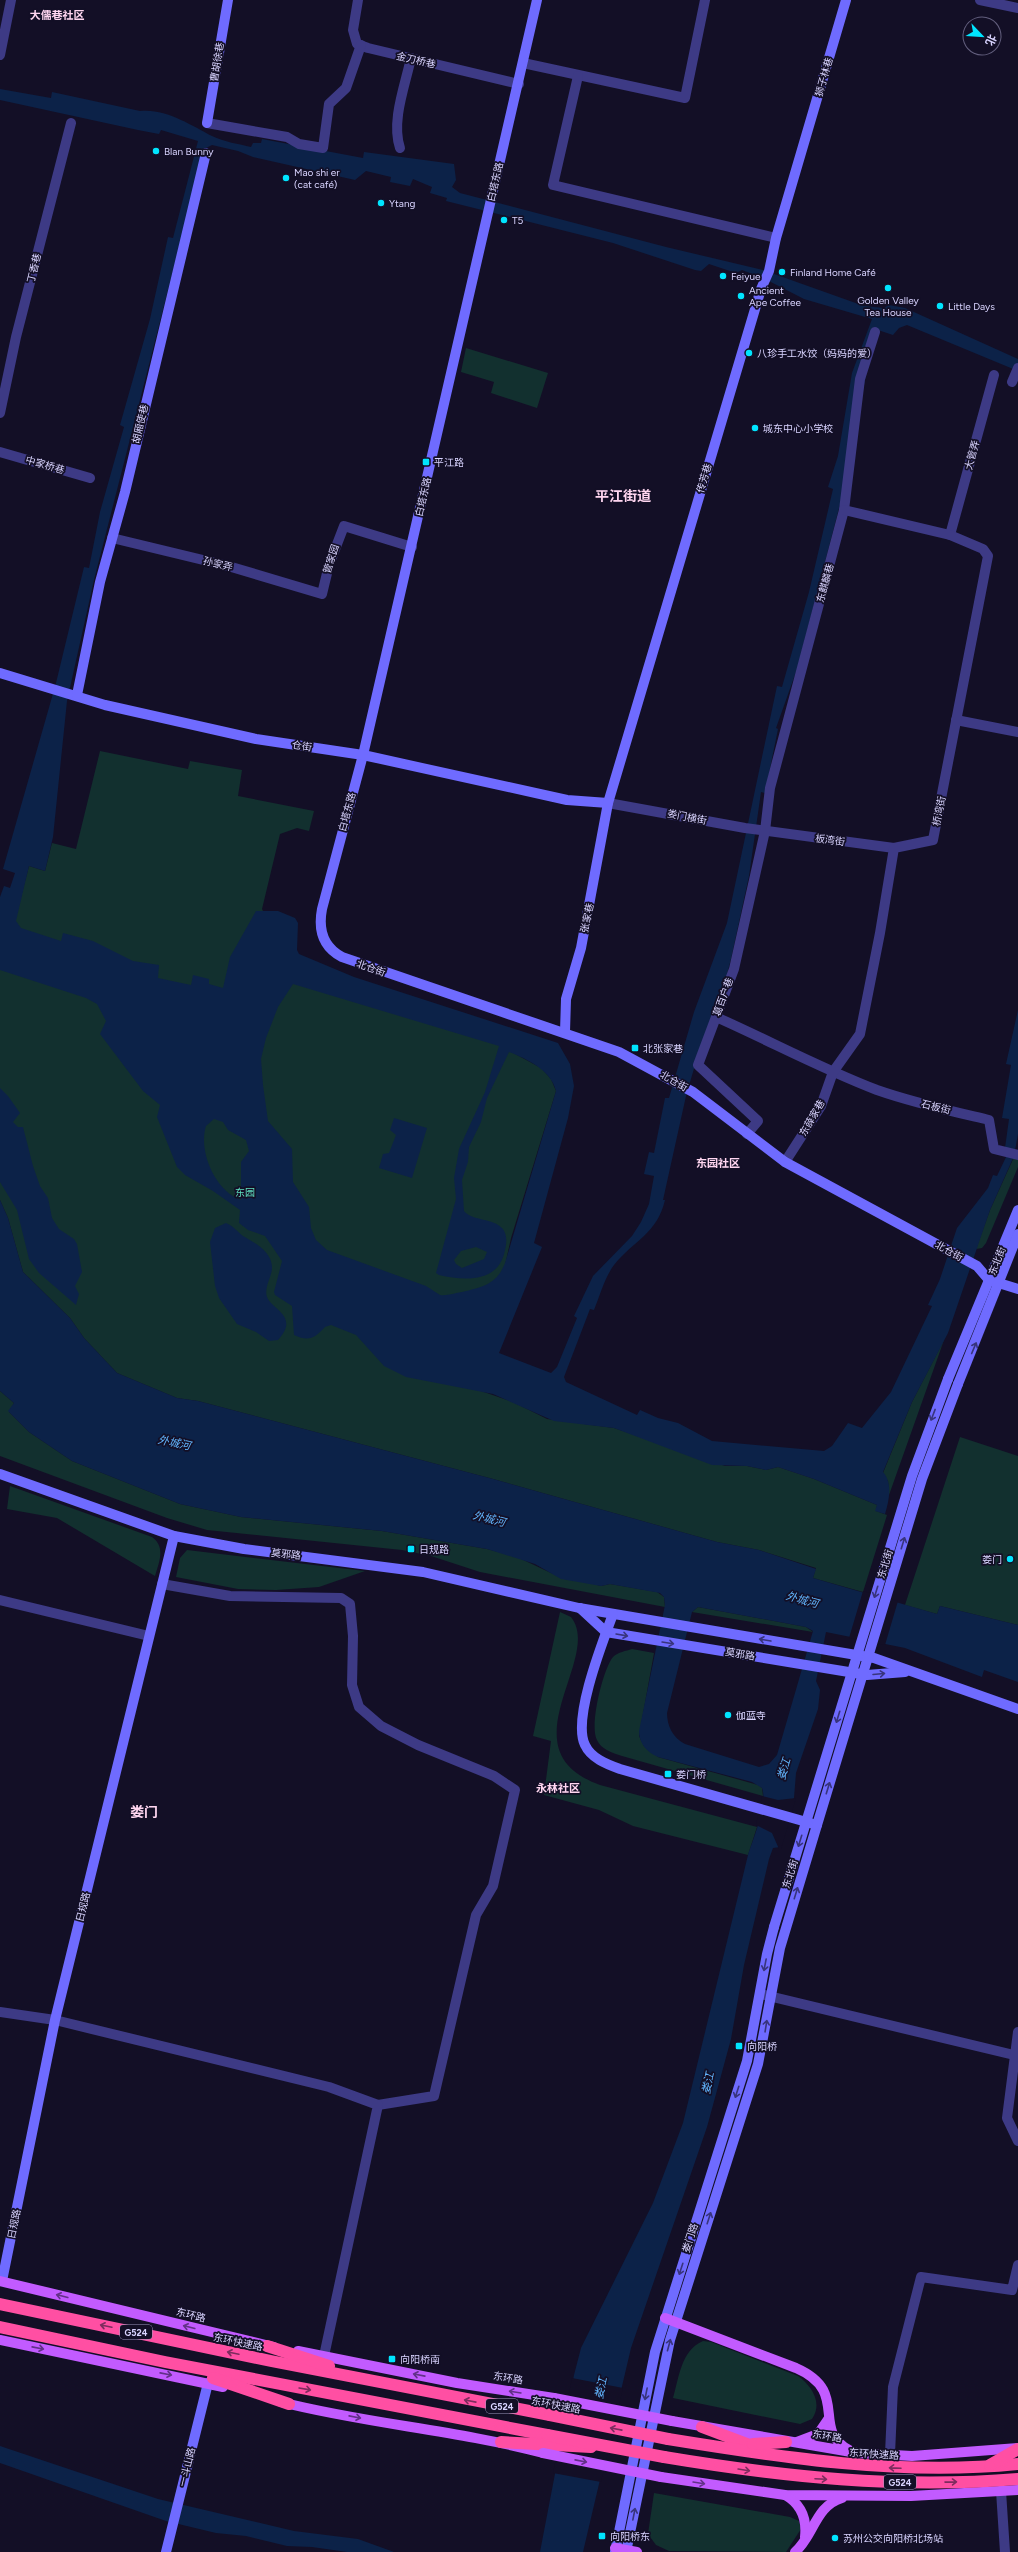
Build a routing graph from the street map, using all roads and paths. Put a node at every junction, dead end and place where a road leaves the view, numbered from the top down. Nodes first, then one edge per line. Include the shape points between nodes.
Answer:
1 (11, 0) edge
2 (228, 0) edge
3 (358, 0) edge
4 (537, 0) edge
5 (706, 0) edge
6 (846, 0) edge
7 (980, 0) edge
8 (1018, 8) edge
9 (361, 45) junction
10 (0, 55) edge
11 (411, 58) junction
12 (523, 63) junction
13 (578, 76) junction
14 (518, 84) junction
15 (71, 123) dead end
16 (207, 123) joint
17 (400, 148) dead end
18 (206, 153) dead end
19 (801, 154) joint
20 (776, 238) junction
21 (875, 332) dead end
22 (994, 375) dead end
23 (0, 413) edge
24 (0, 452) edge
25 (90, 478) dead end
26 (844, 510) junction
27 (950, 535) junction
28 (112, 538) junction
29 (412, 547) junction
30 (322, 594) joint
31 (0, 673) edge
32 (75, 694) junction
33 (956, 720) junction
34 (1018, 732) edge
35 (363, 755) junction
36 (608, 802) junction
37 (762, 831) junction
38 (894, 848) junction
39 (327, 946) joint
40 (716, 1016) junction
41 (565, 1032) junction
42 (833, 1072) junction
43 (747, 1134) junction
44 (1017, 1155) edge
45 (785, 1162) junction
46 (1018, 1210) edge
47 (1018, 1234) edge
48 (989, 1280) junction
49 (999, 1284) junction
50 (1018, 1289) edge
51 (0, 1474) edge
52 (174, 1536) junction
53 (162, 1584) junction
54 (0, 1600) edge
55 (580, 1608) junction
56 (613, 1614) junction
57 (606, 1632) junction
58 (149, 1636) junction
59 (909, 1671) junction
60 (1018, 1709) edge
61 (806, 1822) junction
62 (817, 1825) junction
63 (774, 1927) joint
64 (785, 1930) joint
65 (760, 1994) junction
66 (771, 1996) junction
67 (0, 2012) edge
68 (55, 2020) junction
69 (1018, 2032) edge
70 (1014, 2055) junction
71 (378, 2105) junction
72 (1018, 2141) edge
73 (1018, 2266) edge
74 (1, 2281) edge
75 (0, 2304) edge
76 (665, 2318) junction
77 (676, 2321) junction
78 (0, 2327) edge
79 (0, 2340) edge
80 (267, 2346) junction
81 (324, 2356) junction
82 (164, 2362) junction
83 (378, 2381) junction
84 (208, 2383) junction
85 (290, 2404) junction
86 (829, 2418) junction
87 (702, 2427) junction
88 (502, 2442) joint
89 (786, 2442) junction
90 (749, 2444) junction
91 (544, 2445) junction
92 (713, 2446) junction
93 (1017, 2449) edge
94 (857, 2453) junction
95 (890, 2454) junction
96 (787, 2459) junction
97 (1018, 2464) edge
98 (988, 2466) junction
99 (1018, 2479) edge
100 (1018, 2490) edge
101 (1000, 2491) junction
102 (785, 2495) junction
103 (847, 2497) junction
104 (804, 2541) junction
105 (615, 2550) edge
106 (626, 2551) edge
107 (166, 2552) edge
108 (637, 2552) edge
109 (795, 2552) edge
110 (1004, 2552) edge

1 - 10 street
2 - 16 main road, 曹胡徐巷
3 - 9 street via 353,30 357,44
4 - 12 main road, 白塔东路
5 - 13 street via 685,98
6 - 19 main road, 狮子林巷
7 - 8 street
9 - 11 street, 金刀桥巷
9 - 16 street via 346,88 330,104 322,148 299,144 287,137
11 - 14 street, 金刀桥巷
11 - 17 street via 396,137
12 - 13 street
12 - 14 main road, 白塔东路
13 - 20 street via 553,186
14 - 29 main road, 白塔东路
15 - 23 street, 丁香巷 via 16,337
18 - 28 main road, 胡厢使巷
19 - 20 main road, 传芳巷
20 - 36 main road, 传芳巷 via 767,276 717,434
21 - 26 street, 东麒麟巷 via 860,379
22 - 27 street, 大管弄
24 - 25 street, 中家桥巷
26 - 27 street, 桥湾街
26 - 37 street, 东麒麟巷 via 770,788
27 - 33 street, 桥湾街 via 983,549 988,556
28 - 30 street, 孙家弄 via 228,566
28 - 32 main road, 胡厢使巷
29 - 30 street, 管家园 via 344,526 328,565
29 - 35 main road, 白塔东路
31 - 32 main road, 仓街
32 - 35 main road, 仓街 via 105,705 256,739
33 - 34 street
33 - 38 street, 桥湾街 via 933,840
35 - 36 main road, 仓街 via 567,800
35 - 39 main road, 白塔东路 via 321,914 323,938
36 - 37 street, 娄门横街
36 - 41 main road, 张家巷 via 581,948 565,1004
37 - 38 street, 板湾街
37 - 40 street, 葛百户巷 via 734,969
38 - 42 street via 860,1034
39 - 41 main road, 北仓街 via 339,955 368,967
40 - 42 street
40 - 43 street, 葛百户巷 via 698,1065 758,1121
41 - 43 main road, 北仓街 via 619,1052 671,1079 693,1092
42 - 44 street, 石板街 via 927,1106 989,1120 994,1149
42 - 45 street, 东薛家巷 via 821,1106
43 - 45 main road, 北仓街
45 - 48 main road, 北仓街 via 977,1266
46 - 48 main road, 东北街
47 - 49 main road, 东北街
48 - 49 main road
48 -> 61 main road, 东北街, bridge via 912,1476
49 - 50 main road
62 -> 49 main road, 东北街, bridge via 922,1479
51 - 52 main road, 莫邪路
52 - 53 main road, 日规路
52 - 55 main road, 莫邪路 via 244,1549 423,1572
53 - 58 main road, 日规路
53 - 71 street via 230,1596 340,1598 350,1604 353,1636 352,1685 359,1707 381,1726 418,1745 494,1776 515,1790 493,1886 476,1915 434,2096
54 - 58 street
55 - 56 main road, 莫邪路
55 - 57 main road, 莫邪路
56 - 57 main road
59 -> 56 main road, 莫邪路 via 874,1658
57 -> 59 main road, 莫邪路 via 867,1675
57 - 61 main road via 582,1714 581,1731 588,1749 597,1758 613,1767
58 - 68 main road, 日规路
59 - 60 main road, 莫邪路
61 - 62 main road, bridge
61 -> 63 main road, 东北街, bridge
64 -> 62 main road, 东北街
63 -> 65 main road, 娄门路
64 - 66 main road, 娄门路
65 - 66 street
65 -> 76 main road, 娄门路 via 747,2061
66 - 70 street
77 -> 66 main road, 娄门路 via 758,2064
67 - 68 street
68 - 71 street via 329,2087
68 - 74 main road, 日规路
69 - 70 street
70 - 72 street via 1007,2118
71 - 81 street
73 - 95 street via 1012,2290 921,2277 893,2387
80 -> 74 main road, 东环路
83 -> 75 highway, 东环快速路 / G524 via 263,2360
76 - 77 main road
76 -> 105 main road, 娄门路 via 647,2387
77 - 86 main road via 809,2374 826,2393
106 -> 77 main road, 娄门路 via 658,2390
78 - 82 highway, G524
79 -> 84 main road
80 - 81 main road, 东环路
80 - 83 highway
87 -> 81 main road, 东环路, bridge
82 - 85 highway
82 -> 91 highway, G524
92 -> 83 highway, 东环快速路 / G524, bridge
84 - 85 main road
84 - 107 main road, 一斗山路
85 -> 88 main road via 417,2429
86 - 89 main road via 823,2429 815,2436 804,2441
86 - 94 main road via 835,2440
87 - 89 main road, 东环路
87 - 90 highway
88 - 91 highway
89 - 90 highway
89 - 94 main road, 东环路
90 - 92 highway
90 - 96 highway
91 -> 99 highway, G524, bridge via 614,2448 768,2474 820,2479 934,2483
91 -> 102 main road, bridge via 661,2477
92 - 96 highway, 东环快速路 / G524
93 - 95 main road, 东环路 via 912,2456
93 - 98 highway
94 - 95 main road, 东环路
98 -> 96 highway, 东环快速路 / G524 via 909,2468
97 - 98 highway, 东环快速路 / G524
100 - 101 main road
101 - 103 main road
101 - 110 street
102 - 103 main road
102 - 104 main road via 794,2501 803,2514 806,2525
103 - 104 main road via 827,2505
104 - 109 main road
105 - 106 main road
106 - 108 main road

